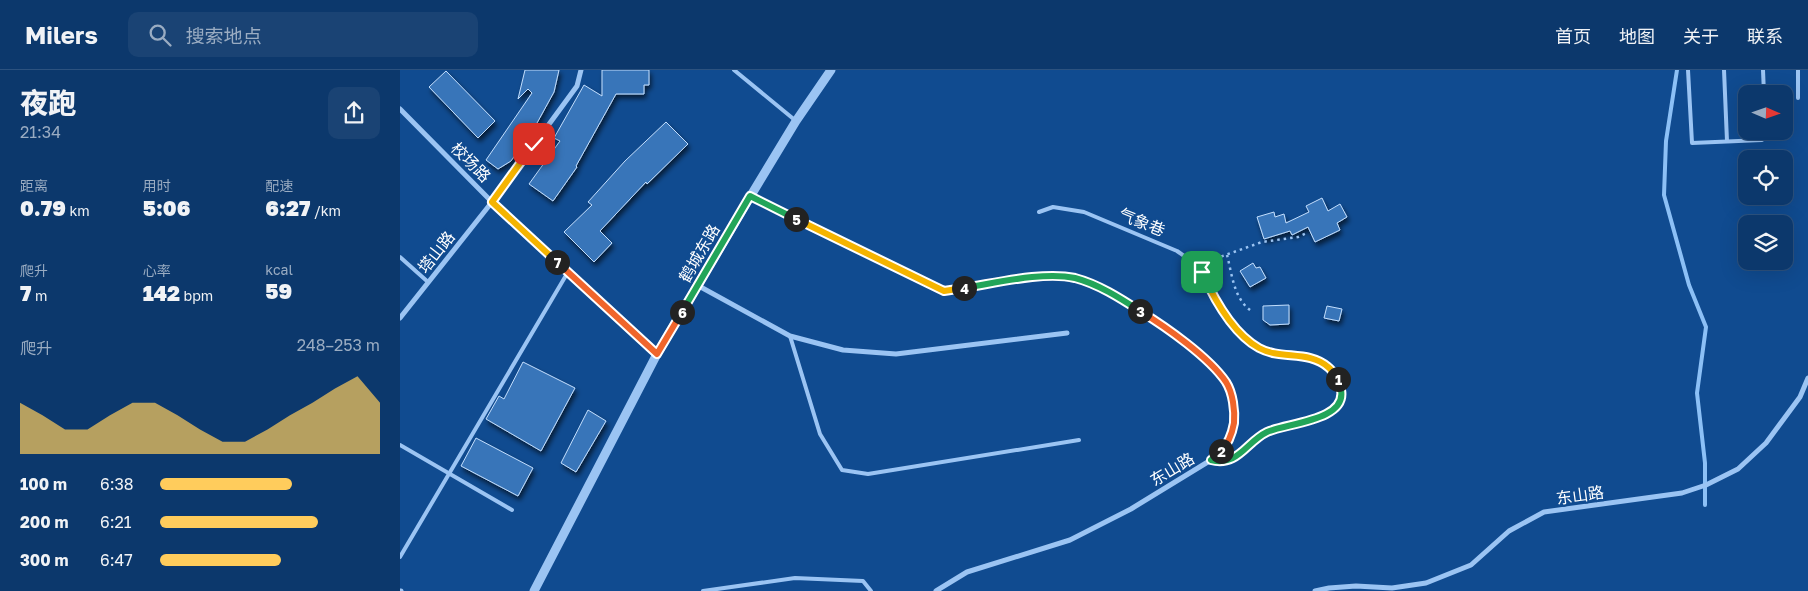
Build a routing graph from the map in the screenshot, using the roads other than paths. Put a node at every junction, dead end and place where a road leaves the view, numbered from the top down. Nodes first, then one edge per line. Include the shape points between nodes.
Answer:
1 (581, 70) edge
2 (734, 70) edge
3 (831, 70) edge
4 (1688, 70) edge
5 (1724, 70) edge
6 (1762, 70) edge
7 (1798, 70) edge
8 (1763, 85) edge
9 (1798, 98) dead end
10 (400, 109) edge
11 (796, 122) junction
12 (1762, 140) edge
13 (1727, 141) junction
14 (750, 196) junction
15 (492, 202) junction
16 (1039, 212) dead end
17 (400, 257) edge
18 (568, 272) junction
19 (428, 282) junction
20 (697, 285) junction
21 (400, 318) edge
22 (1067, 333) dead end
23 (790, 336) junction
24 (657, 354) junction
25 (1808, 378) edge
26 (1079, 440) dead end
27 (400, 445) edge
28 (1211, 460) junction
29 (449, 474) junction
30 (512, 510) dead end
31 (400, 558) edge
32 (534, 591) edge
33 (703, 591) edge
34 (872, 591) edge
35 (936, 591) edge
36 (1314, 591) edge

1 - 15 street, 塔山路 via 576,86
2 - 11 lane
3 - 11 street, 鹤城东路
4 - 13 lane via 1692,144
5 - 13 lane
6 - 8 lane
7 - 9 lane
10 - 15 street, 校场路
11 - 14 street, 鹤城东路
12 - 13 lane
14 - 20 street, 鹤城东路
14 - 28 street, 东山路 via 944,291 1044,276 1064,276 1101,288 1164,326 1209,363 1226,383 1233,400 1232,433 1226,446
15 - 18 street, 校场路
15 - 19 street, 塔山路
16 - 28 lane, 气象巷 via 1053,207 1084,212 1165,244 1190,258 1244,337 1260,349 1280,355 1310,357 1328,367 1340,382 1340,402 1320,418 1275,428 1228,461
17 - 19 lane
18 - 24 street, 校场路
18 - 29 lane
19 - 21 street, 塔山路
20 - 23 street
20 - 24 street, 鹤城东路
22 - 23 street via 896,354 843,350
23 - 26 lane via 820,434 842,470 868,474
24 - 32 street, 鹤城东路
25 - 36 street, 东山路 via 1800,396 1766,443 1738,469 1706,485 1682,492 1544,512 1510,531 1471,565 1426,583 1392,588 1356,586
27 - 29 lane
28 - 35 street, 东山路 via 1131,509 1070,540 967,572
29 - 30 lane
29 - 31 lane
33 - 34 lane via 795,578 863,581

